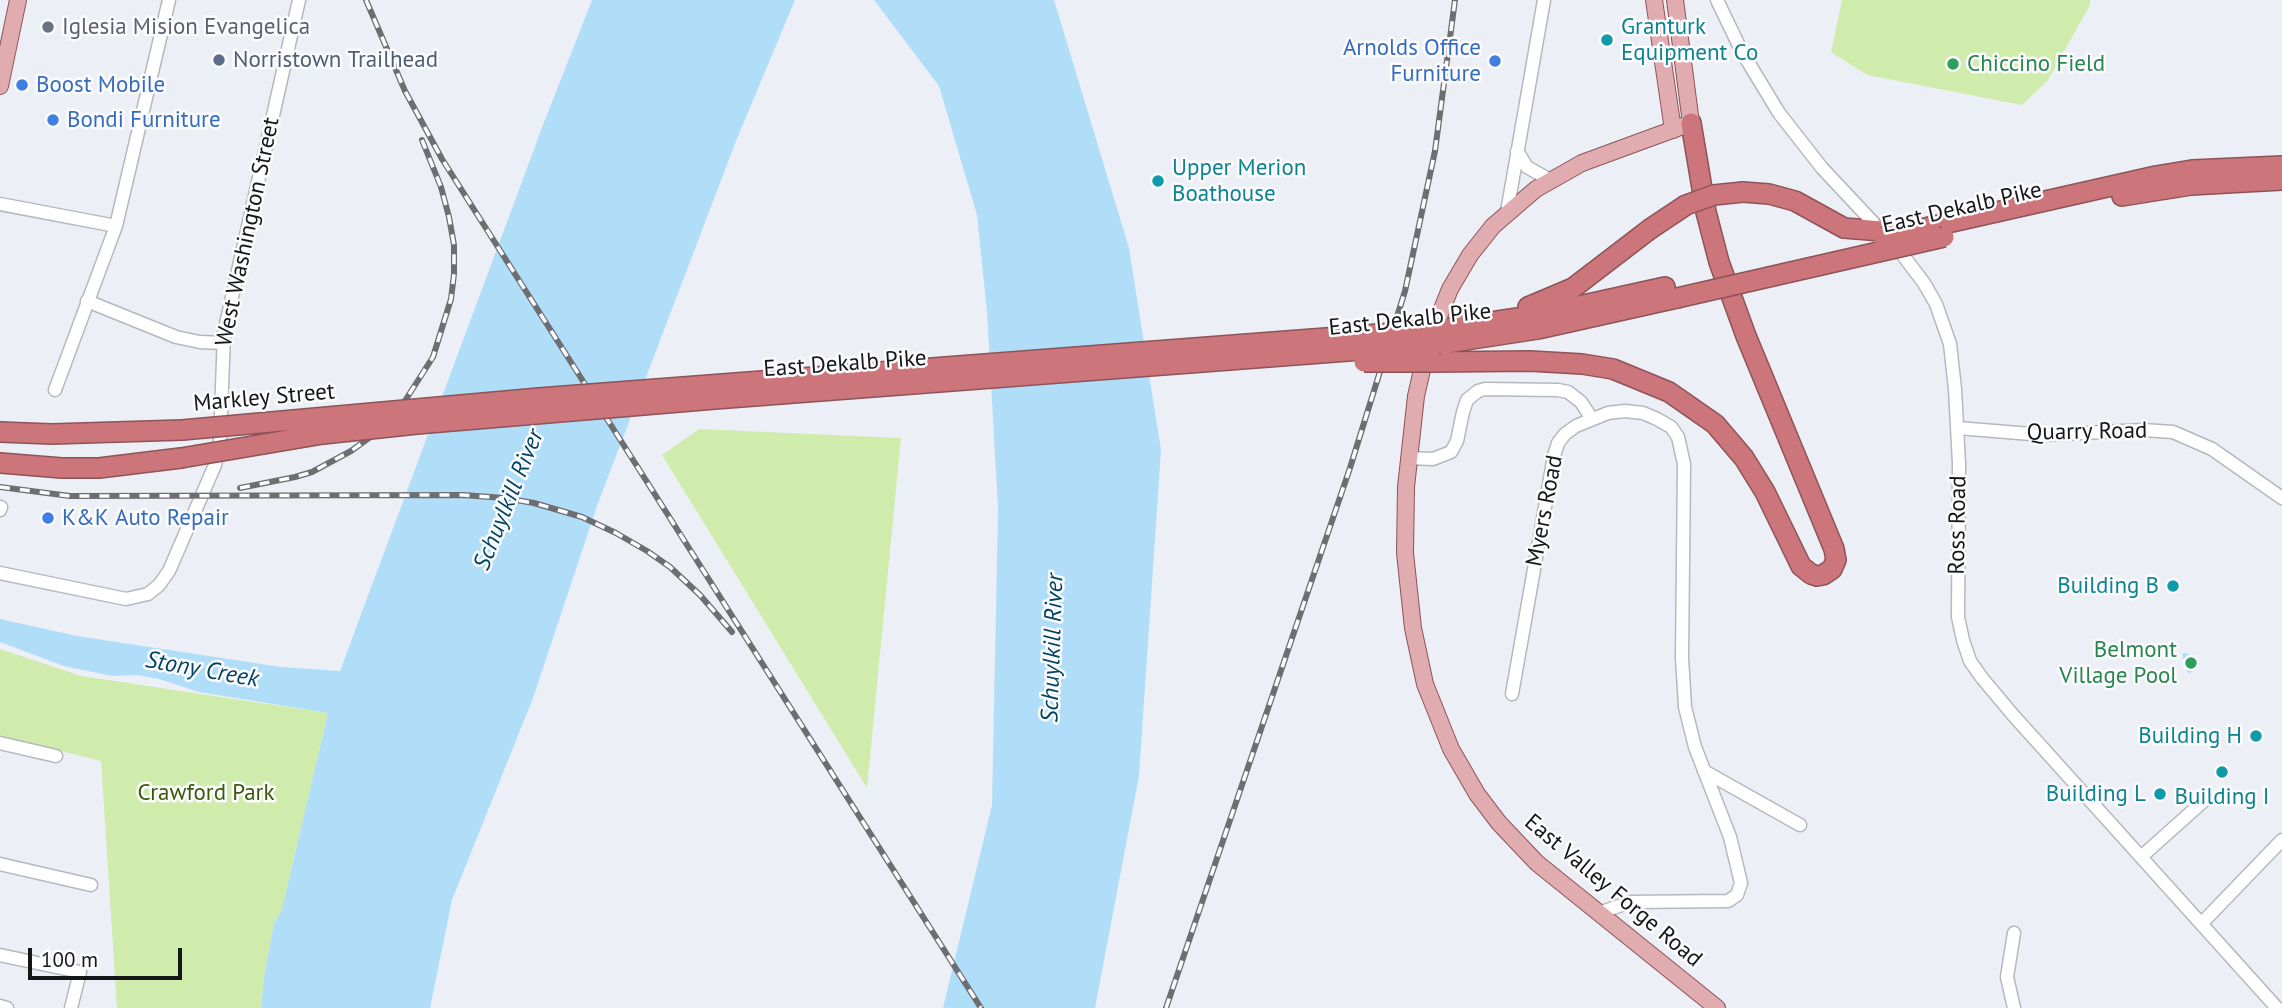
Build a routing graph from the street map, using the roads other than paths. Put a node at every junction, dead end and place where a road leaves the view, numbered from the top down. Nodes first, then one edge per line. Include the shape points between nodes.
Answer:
1 (18, 0) edge
2 (169, 0) edge
3 (299, 0) edge
4 (1544, 0) edge
5 (1654, 0) edge
6 (1675, 0) edge
7 (1717, 0) edge
8 (0, 86) edge
9 (1682, 126) junction
10 (1517, 151) junction
11 (2282, 166) edge
12 (1550, 180) junction
13 (2282, 180) edge
14 (0, 204) edge
15 (1507, 212) junction
16 (116, 226) junction
17 (1882, 231) junction
18 (1937, 232) junction
19 (1675, 292) junction
20 (87, 301) junction
21 (1510, 320) junction
22 (223, 343) junction
23 (1439, 345) junction
24 (55, 390) dead end
25 (530, 406) junction
26 (1592, 419) junction
27 (1958, 428) junction
28 (0, 432) edge
29 (1408, 458) junction
30 (0, 463) edge
31 (2282, 498) edge
32 (0, 573) edge
33 (1512, 694) dead end
34 (0, 743) edge
35 (56, 755) dead end
36 (1704, 771) junction
37 (2207, 798) dead end
38 (1800, 825) dead end
39 (2282, 840) edge
40 (2141, 857) junction
41 (0, 864) edge
42 (91, 885) dead end
43 (1599, 913) junction
44 (2202, 924) junction
45 (2014, 933) dead end
46 (0, 955) edge
47 (0, 1006) edge
48 (7, 1008) edge
49 (71, 1008) edge
50 (1717, 1008) edge
51 (2014, 1008) edge
52 (2277, 1008) edge

1 - 8 main road
2 - 16 street
3 - 22 street, West Washington Street
4 - 10 street
5 - 9 main road
6 - 9 main road
7 - 17 street, Ross Road via 1779,113 1822,169
9 - 12 main road, East Valley Forge Road via 1598,156
9 - 23 highway via 1723,275 1833,549 1836,560 1832,569 1817,576 1801,566 1739,451 1705,416 1669,392 1613,369
10 - 12 street via 1527,167
10 - 15 street
11 - 18 highway, East Dekalb Pike via 2156,176
12 - 15 main road, East Valley Forge Road
13 - 18 highway, East Dekalb Pike via 2132,194
14 - 16 street
15 - 29 main road, East Valley Forge Road via 1470,255 1442,305 1422,365
16 - 20 street
17 - 21 highway, bridge via 1844,228 1795,201 1769,194 1714,195 1686,205 1585,280 1524,308
17 - 27 street, Ross Road via 1912,264 1936,304 1952,363
18 - 19 highway, East Dekalb Pike, bridge
19 - 21 highway, East Dekalb Pike
19 - 23 highway, East Dekalb Pike via 1538,329
20 - 22 street via 176,337
20 - 24 street
21 - 23 highway, East Dekalb Pike
22 - 32 street, West Washington Street via 215,465 169,572 159,585 148,594 126,599
23 - 25 highway, East Dekalb Pike, bridge
23 - 25 highway, East Dekalb Pike, bridge via 1344,362 1327,353
25 - 28 highway, Markley Street, bridge via 182,430 52,435
25 - 30 highway, Markley Street, bridge via 99,468
26 - 29 street via 1568,392 1485,388 1467,400 1451,452 1433,459
26 - 33 street, Myers Road via 1565,434 1554,456
26 - 36 street, Myers Road via 1625,411 1643,413 1671,427 1682,449 1683,684 1689,728
27 - 31 street, Quarry Road via 2043,435 2173,432 2212,449
27 - 40 street, Ross Road via 1957,594 1970,660 2013,715
29 - 43 main road, East Valley Forge Road via 1405,520 1410,605 1423,675 1444,735 1472,786 1511,837
34 - 35 street
36 - 38 street
36 - 43 street, Myers Road via 1734,852 1741,883 1737,895 1721,902 1630,902
37 - 40 street
39 - 44 street
40 - 44 street, Ross Road
41 - 42 street
43 - 50 main road, East Valley Forge Road
44 - 52 street, Ross Road
45 - 51 street via 2007,977
46 - 49 street via 80,972
47 - 48 street

